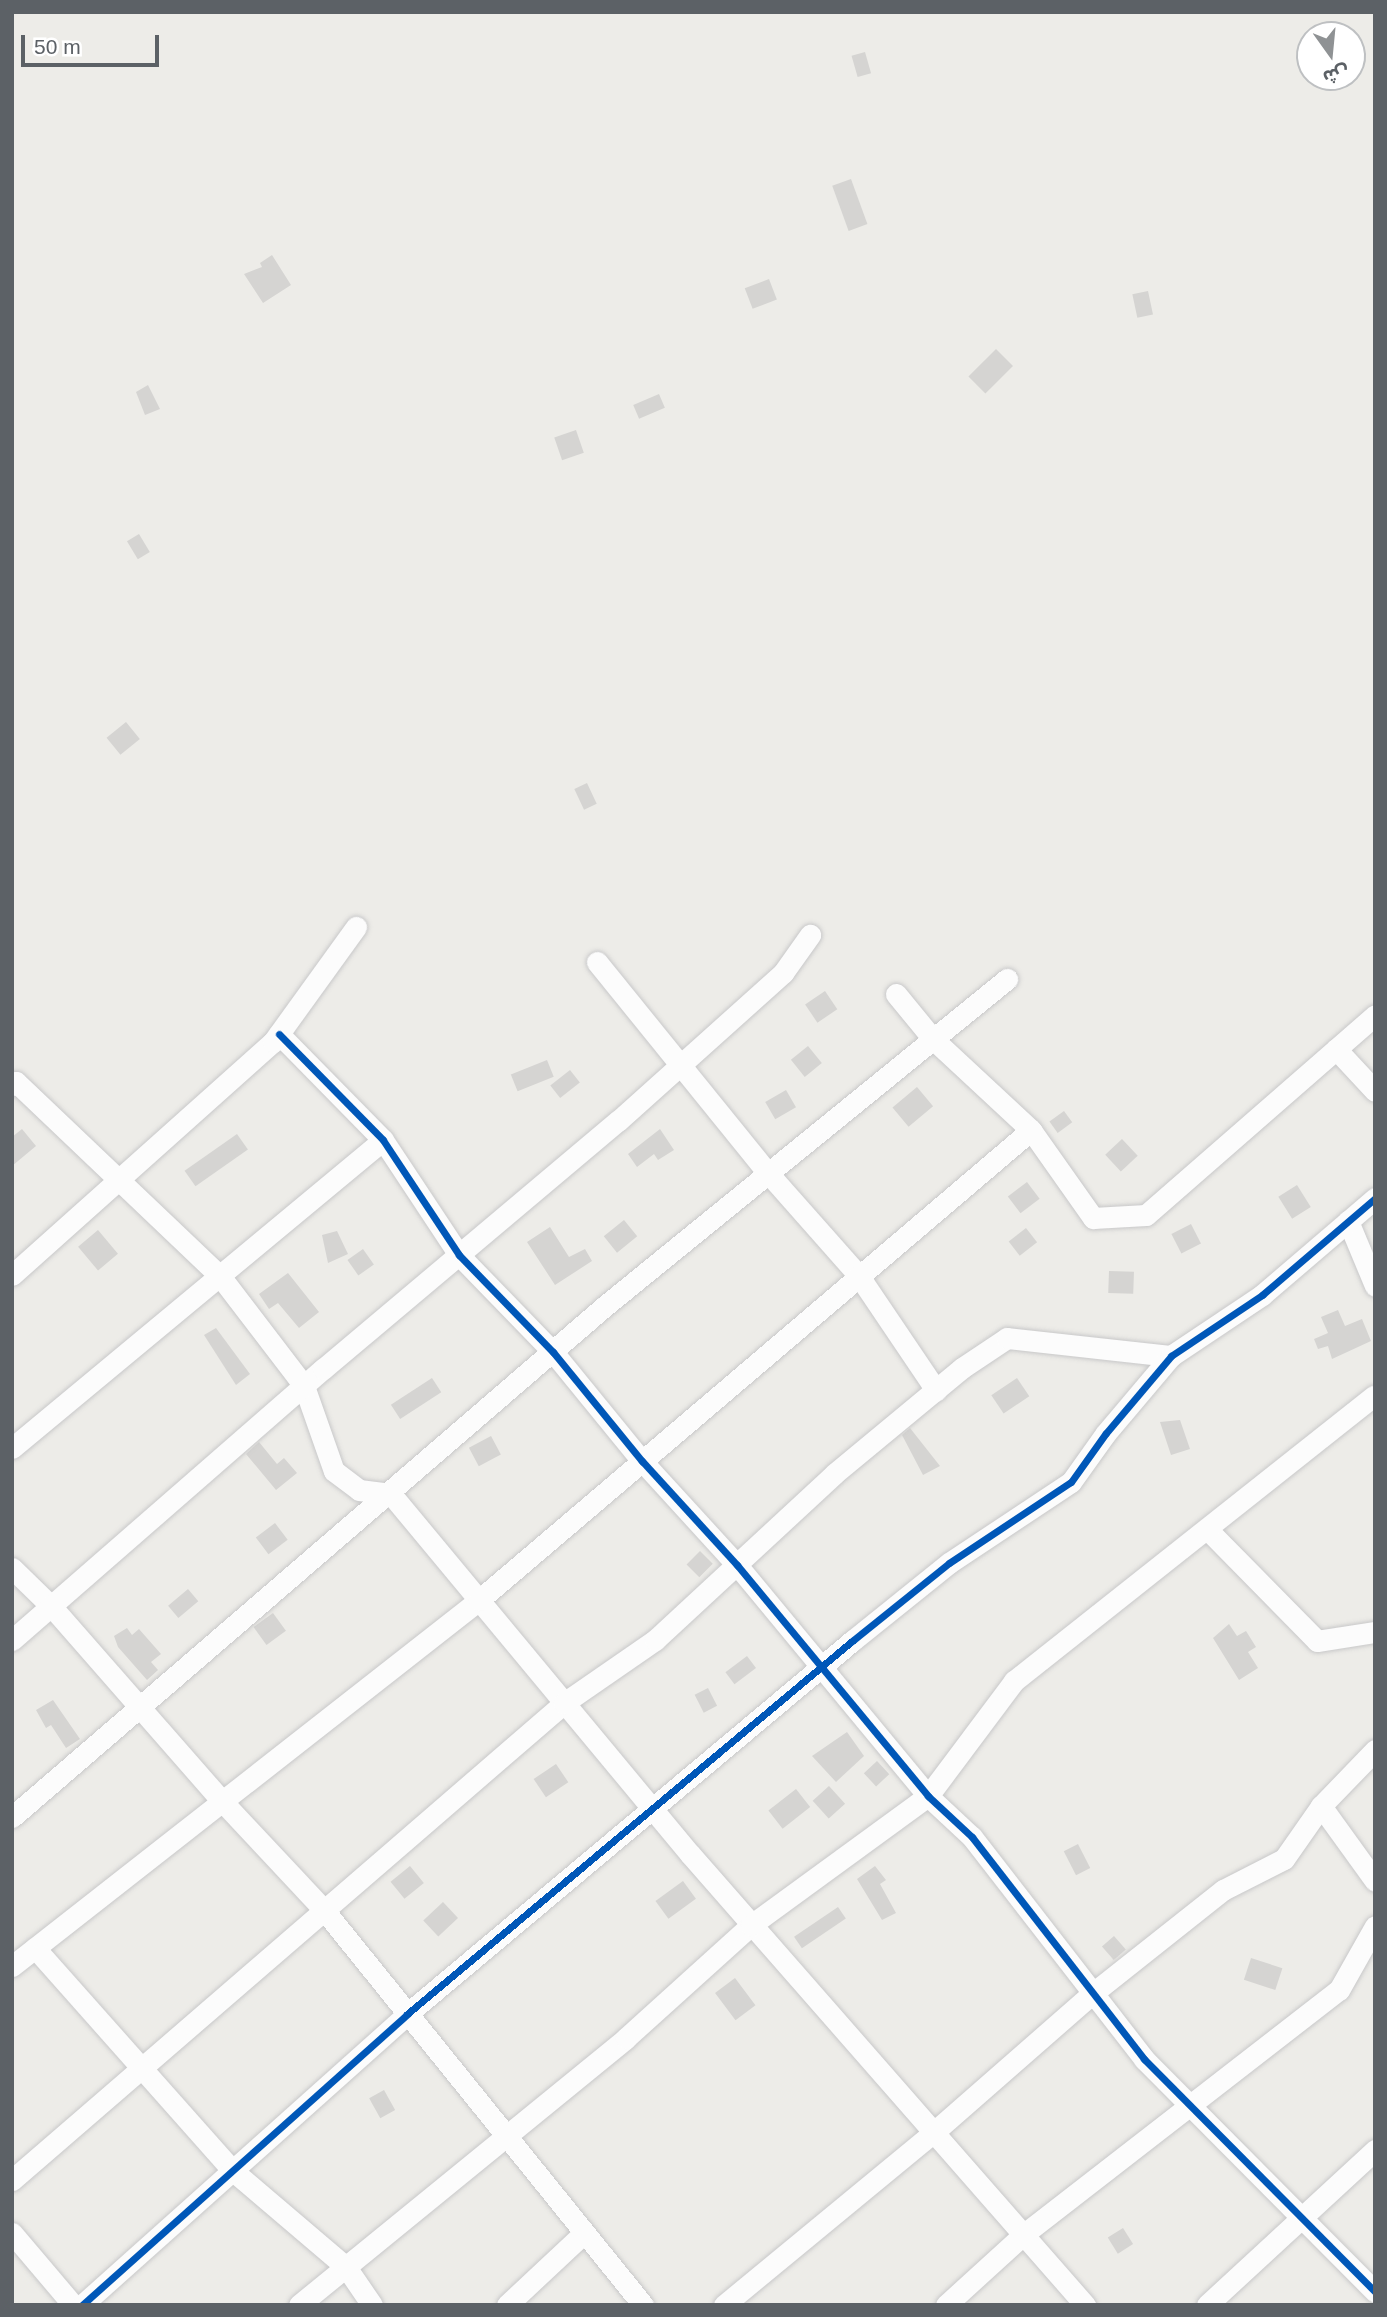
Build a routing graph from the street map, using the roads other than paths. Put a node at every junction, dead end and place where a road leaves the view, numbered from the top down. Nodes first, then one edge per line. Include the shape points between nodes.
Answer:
1 (356, 927) dead end
2 (810, 935) dead end
3 (597, 962) dead end
4 (1007, 979) dead end
5 (896, 994) dead end
6 (1375, 1015) edge
7 (279, 1034) junction
8 (933, 1039) junction
9 (1336, 1049) junction
10 (681, 1065) junction
11 (12, 1085) edge
12 (1375, 1091) edge
13 (1031, 1130) junction
14 (383, 1140) junction
15 (768, 1173) junction
16 (119, 1180) junction
17 (1375, 1198) edge
18 (1348, 1221) junction
19 (459, 1255) junction
20 (12, 1275) edge
21 (220, 1276) junction
22 (859, 1276) junction
23 (1375, 1286) edge
24 (553, 1352) junction
25 (1171, 1356) junction
26 (304, 1386) junction
27 (936, 1390) junction
28 (1375, 1396) edge
29 (12, 1448) edge
30 (642, 1461) junction
31 (391, 1493) junction
32 (1207, 1529) junction
33 (737, 1565) junction
34 (12, 1568) edge
35 (479, 1600) junction
36 (52, 1607) junction
37 (1375, 1632) edge
38 (12, 1640) edge
39 (820, 1668) junction
40 (564, 1703) junction
41 (141, 1707) junction
42 (1375, 1750) edge
43 (928, 1796) junction
44 (222, 1801) junction
45 (1321, 1806) junction
46 (653, 1811) junction
47 (12, 1817) edge
48 (1375, 1881) edge
49 (324, 1910) junction
50 (751, 1925) junction
51 (1375, 1926) edge
52 (35, 1948) junction
53 (12, 1966) edge
54 (1093, 1993) junction
55 (407, 2014) junction
56 (141, 2068) junction
57 (1189, 2105) junction
58 (934, 2132) junction
59 (506, 2137) junction
60 (1375, 2150) edge
61 (232, 2170) junction
62 (12, 2180) edge
63 (1300, 2217) junction
64 (12, 2233) edge
65 (584, 2233) junction
66 (1024, 2234) junction
67 (346, 2267) junction
68 (1375, 2292) edge
69 (73, 2305) edge
70 (82, 2305) edge
71 (299, 2305) edge
72 (372, 2305) edge
73 (507, 2305) edge
74 (643, 2305) edge
75 (724, 2305) edge
76 (946, 2305) edge
77 (1085, 2305) edge
78 (1208, 2305) edge

1 - 7 street
2 - 10 street via 783,973
3 - 10 street
4 - 8 street
5 - 8 street
6 - 9 street
7 - 14 street
7 - 16 street
8 - 13 street
8 - 15 street
9 - 12 street
9 - 13 street via 1146,1215 1093,1218
10 - 15 street
10 - 19 street
11 - 16 street via 16,1082
13 - 22 street
14 - 19 street
14 - 21 street
15 - 22 street
15 - 24 street
16 - 20 street
16 - 21 street
17 - 18 street
18 - 23 street
18 - 25 street via 1262,1295
19 - 24 street
19 - 26 street
21 - 26 street
21 - 29 street
22 - 27 street
22 - 30 street
24 - 30 street
24 - 31 street
25 - 27 street via 1007,1338
25 - 39 street via 1071,1482 949,1563
26 - 31 street via 334,1471 359,1490
26 - 36 street
27 - 33 street via 834,1474
28 - 32 street
30 - 33 street
30 - 35 street
31 - 35 street
31 - 41 street
32 - 37 street via 1317,1641
32 - 43 street via 1014,1681
33 - 39 street
33 - 40 street via 655,1640
34 - 36 street
35 - 40 street
35 - 44 street
36 - 38 street
36 - 41 street
39 - 43 street
39 - 46 street
40 - 46 street
40 - 49 street
41 - 44 street
41 - 47 street
42 - 45 street
43 - 50 street
43 - 54 street via 972,1837
44 - 49 street
44 - 52 street
45 - 48 street
45 - 54 street via 1284,1859 1223,1890
46 - 50 street
46 - 55 street
49 - 55 street
49 - 56 street
50 - 58 street
50 - 59 street via 626,2038
51 - 57 street via 1339,1990
52 - 53 street
52 - 56 street
54 - 57 street via 1144,2059
54 - 58 street
55 - 59 street
55 - 61 street
56 - 61 street
56 - 62 street
57 - 63 street
57 - 66 street
58 - 66 street
58 - 75 street
59 - 65 street
59 - 67 street
60 - 63 street
61 - 67 street
61 - 70 street
63 - 68 street
63 - 78 street
64 - 69 street
65 - 73 street
65 - 74 street
66 - 76 street
66 - 77 street
67 - 71 street
67 - 72 street

